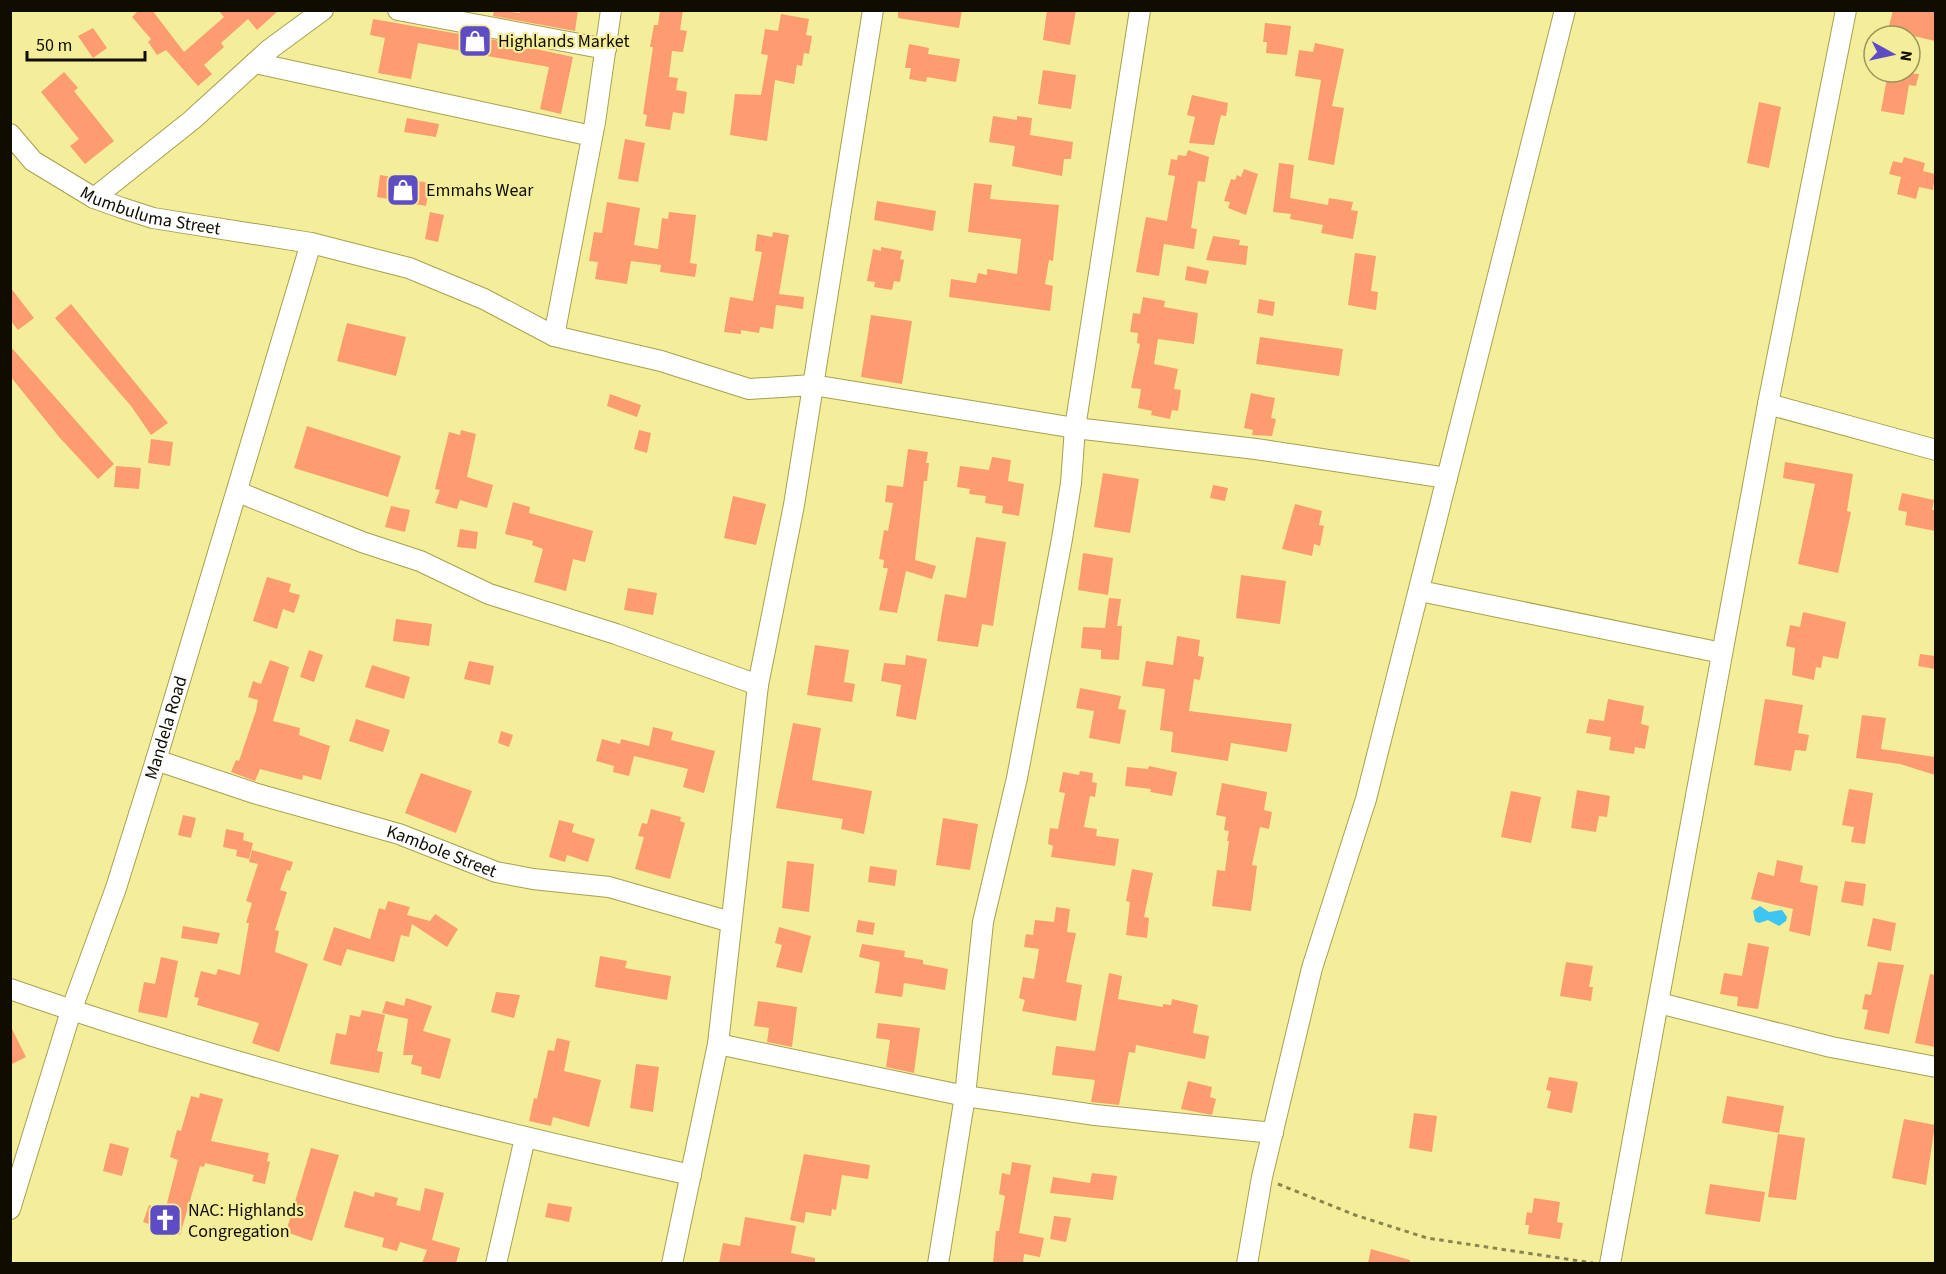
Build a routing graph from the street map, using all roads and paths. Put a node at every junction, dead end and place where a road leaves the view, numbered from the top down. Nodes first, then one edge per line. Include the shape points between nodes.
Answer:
1 (323, 10) edge
2 (398, 10) edge
3 (611, 10) edge
4 (873, 10) edge
5 (1140, 10) edge
6 (1564, 11) edge
7 (1844, 11) edge
8 (606, 49) junction
9 (255, 63) junction
10 (10, 134) edge
11 (592, 136) junction
12 (94, 198) junction
13 (311, 243) junction
14 (554, 336) junction
15 (813, 386) junction
16 (1768, 404) junction
17 (1075, 428) junction
18 (1935, 450) edge
19 (1448, 478) junction
20 (238, 492) junction
21 (1420, 591) junction
22 (1722, 653) junction
23 (758, 685) junction
24 (156, 760) junction
25 (731, 922) junction
26 (10, 989) edge
27 (1659, 1003) junction
28 (71, 1011) junction
29 (718, 1044) junction
30 (1935, 1067) edge
31 (965, 1096) junction
32 (1274, 1133) junction
33 (525, 1138) junction
34 (691, 1175) junction
35 (1262, 1177) junction
36 (10, 1209) edge
37 (496, 1263) edge
38 (672, 1263) edge
39 (939, 1263) edge
40 (1247, 1263) edge
41 (1597, 1263) edge
42 (1610, 1263) edge

1 - 9 street
2 - 8 street
3 - 8 street
4 - 15 street
5 - 17 street
6 - 19 street
7 - 16 street
8 - 11 street
9 - 11 street
9 - 12 street via 192,120
10 - 12 street, Mumbuluma Street via 33,160
11 - 14 street
12 - 13 street, Mumbuluma Street via 153,218
13 - 14 street, Mumbuluma Street via 410,268 484,299
13 - 20 street, Mandela Road
14 - 15 street, Mumbuluma Street via 661,361 749,389
15 - 17 street, Mumbuluma Street
15 - 23 street
16 - 18 street
16 - 22 street
17 - 19 street, Mumbuluma Street via 1256,449
17 - 31 street via 1062,539 1017,778 983,922
19 - 21 street
20 - 23 street via 420,561 489,594
20 - 24 street, Mandela Road
21 - 22 street
21 - 32 street via 1366,799 1312,968
22 - 27 street
23 - 25 street
24 - 25 street, Kambole Street via 254,793 399,834 496,872 609,887
24 - 28 street, Mandela Road via 116,888
25 - 29 street
26 - 28 street
27 - 30 street via 1831,1047
27 - 42 street
28 - 33 street via 345,1092
28 - 36 street, Mandela Road
29 - 31 street
29 - 34 street
31 - 32 street via 1106,1116
31 - 39 street
32 - 35 street
33 - 34 street
33 - 37 street
34 - 38 street
35 - 40 street
35 - 41 path via 1355,1215 1427,1238

